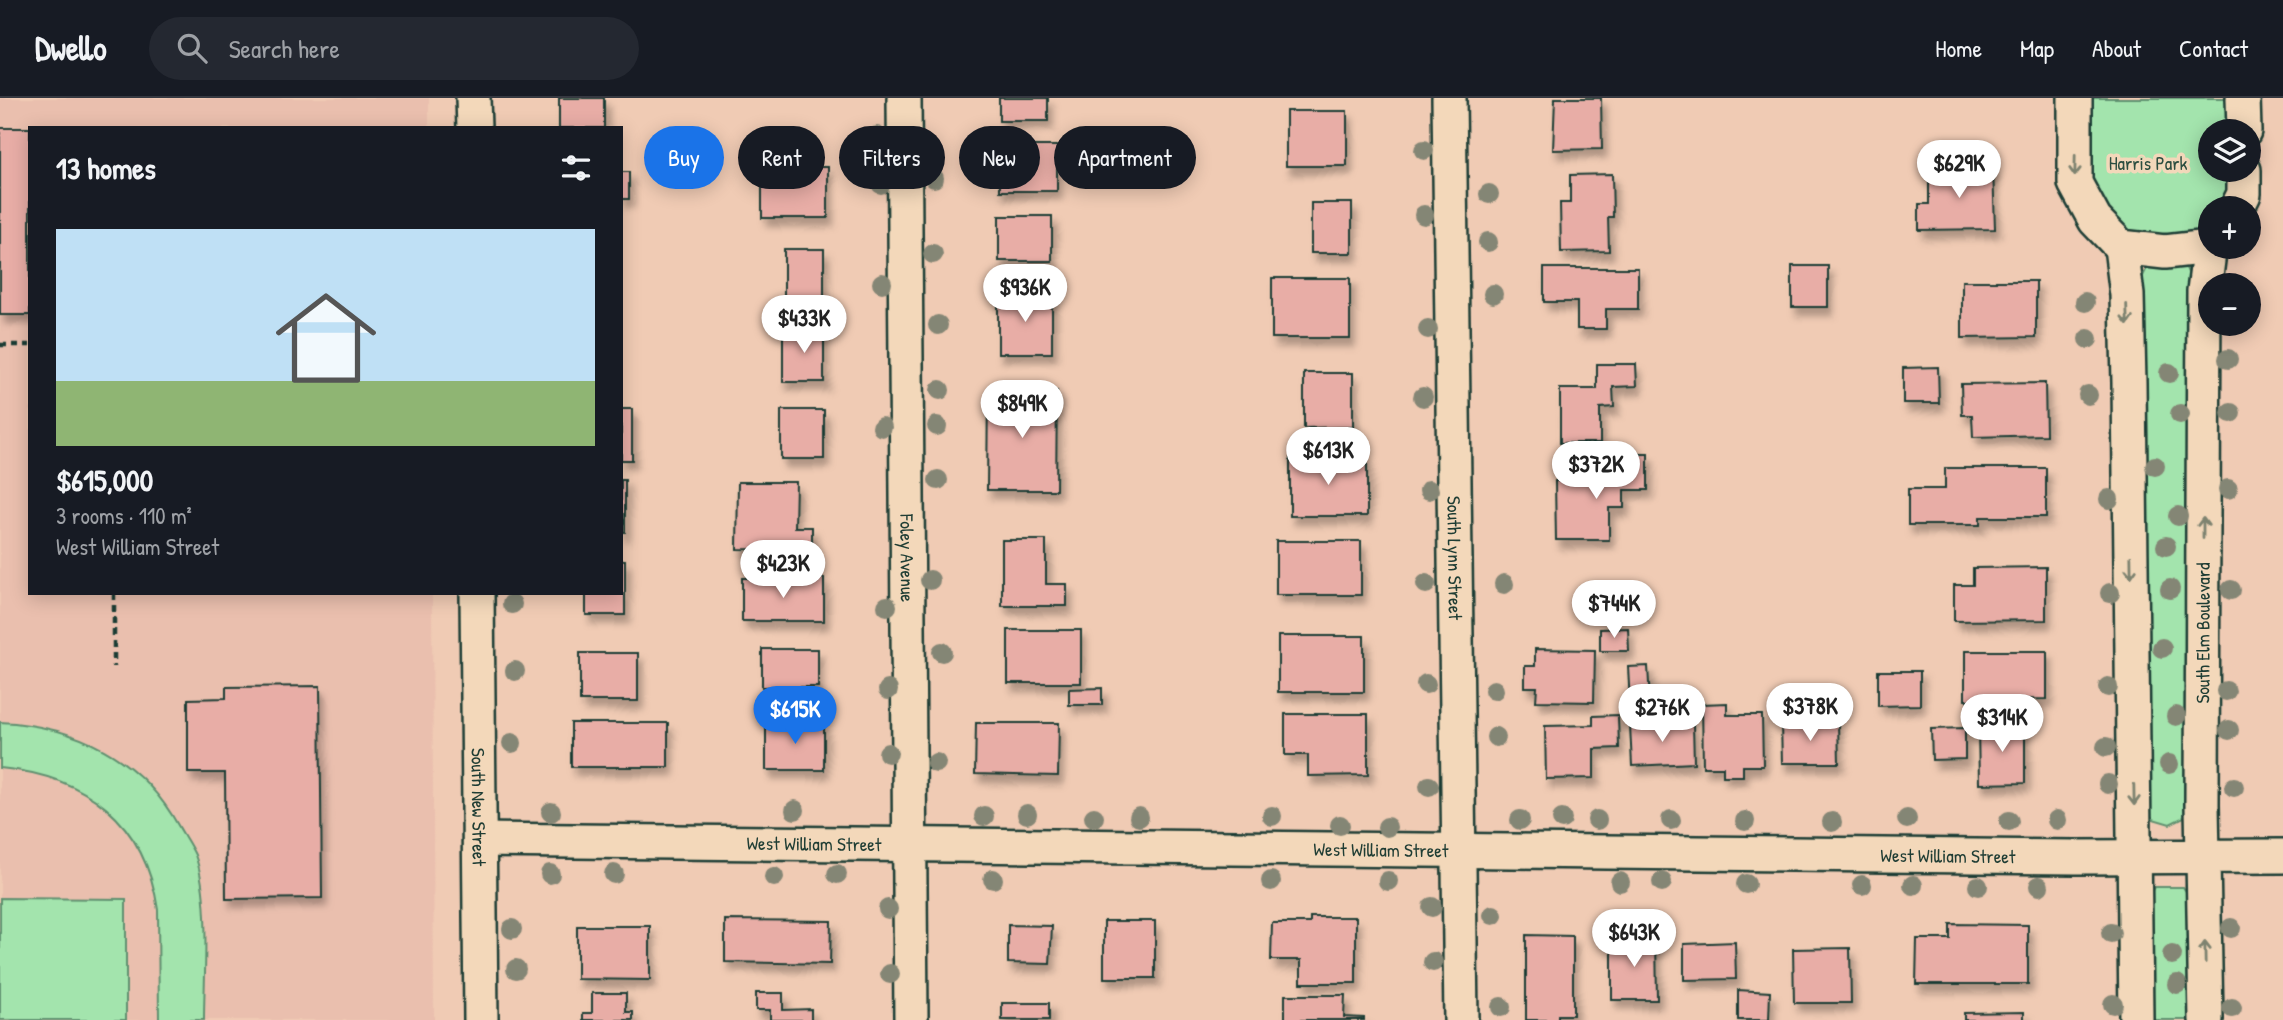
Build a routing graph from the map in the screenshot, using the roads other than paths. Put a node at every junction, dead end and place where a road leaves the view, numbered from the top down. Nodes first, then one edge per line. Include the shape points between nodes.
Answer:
1 (473, 98) edge
2 (904, 98) edge
3 (1449, 98) edge
4 (2075, 98) edge
5 (2243, 98) edge
6 (2244, 119) edge
7 (474, 126) edge
8 (2120, 247) junction
9 (2198, 248) edge
10 (2208, 259) edge
11 (477, 595) edge
12 (480, 840) junction
13 (910, 844) junction
14 (1458, 851) junction
15 (2203, 856) junction
16 (2283, 856) edge
17 (2135, 857) junction
18 (481, 1020) edge
19 (911, 1020) edge
20 (1461, 1020) edge
21 (2136, 1020) edge
22 (2206, 1020) edge

1 - 7 street
2 - 13 street, Foley Avenue
3 - 14 street, South Lynn Street
4 -> 8 street via 2075,183 2095,220
5 - 6 street
8 - 9 street, South Elm Boulevard via 2165,252
8 -> 17 street via 2127,295
15 -> 10 street, South Elm Boulevard via 2204,291
11 - 12 street, South New Street
12 - 13 street, West William Street
12 - 18 street, South New Street
13 - 14 street, West William Street
13 - 19 street, Foley Avenue
14 - 17 street, West William Street
14 - 20 street, South Lynn Street
15 - 16 street, West William Street
15 - 17 street, West William Street
22 -> 15 street, South Elm Boulevard
17 - 21 street

